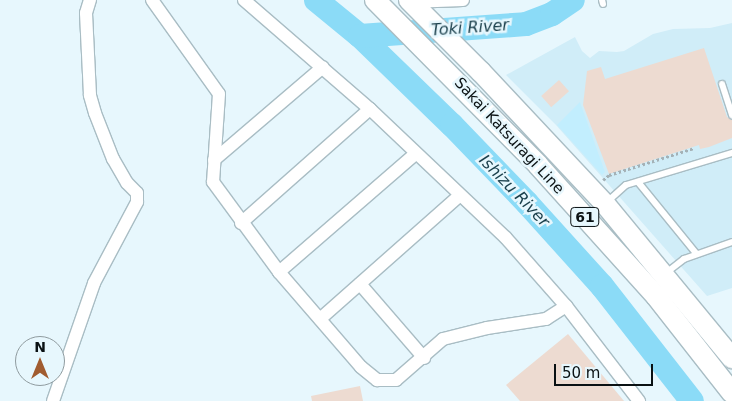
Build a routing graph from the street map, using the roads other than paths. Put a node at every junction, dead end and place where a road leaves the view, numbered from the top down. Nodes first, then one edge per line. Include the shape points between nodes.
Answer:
1 (90, 0) edge
2 (152, 0) edge
3 (244, 0) edge
4 (375, 0) edge
5 (463, 0) edge
6 (412, 3) edge
7 (323, 67) junction
8 (722, 84) dead end
9 (370, 109) junction
10 (732, 115) edge
11 (732, 153) edge
12 (415, 154) junction
13 (214, 160) junction
14 (638, 182) junction
15 (460, 196) junction
16 (605, 204) junction
17 (241, 223) junction
18 (732, 242) edge
19 (696, 253) junction
20 (279, 272) junction
21 (665, 274) junction
22 (360, 284) junction
23 (566, 306) junction
24 (320, 319) junction
25 (424, 358) junction
26 (732, 358) edge
27 (732, 393) edge
28 (53, 401) edge
29 (639, 401) edge

1 - 28 street via 86,13 90,95 94,113 113,159 137,193 137,202 94,283
2 - 13 street via 219,94
3 - 7 street
4 - 27 main road, Sakai Katsuragi Line / 61 via 538,165 643,282
5 - 6 street
6 - 16 main road, Sakai Katsuragi Line / 61
7 - 9 street
7 - 13 street
8 - 10 lane
9 - 12 street
9 - 17 street
11 - 14 lane
12 - 15 street
12 - 20 street
13 - 17 street via 213,182
14 - 16 lane via 626,186
14 - 19 lane
15 - 22 street
15 - 23 street via 506,238
16 - 21 main road, Sakai Katsuragi Line / 61
17 - 20 street
18 - 19 lane
19 - 21 lane
20 - 24 street
21 - 26 main road, Sakai Katsuragi Line / 61
22 - 24 street
22 - 25 street
23 - 25 street via 546,319 443,339
23 - 29 street
24 - 25 street via 361,367 377,380 396,380

